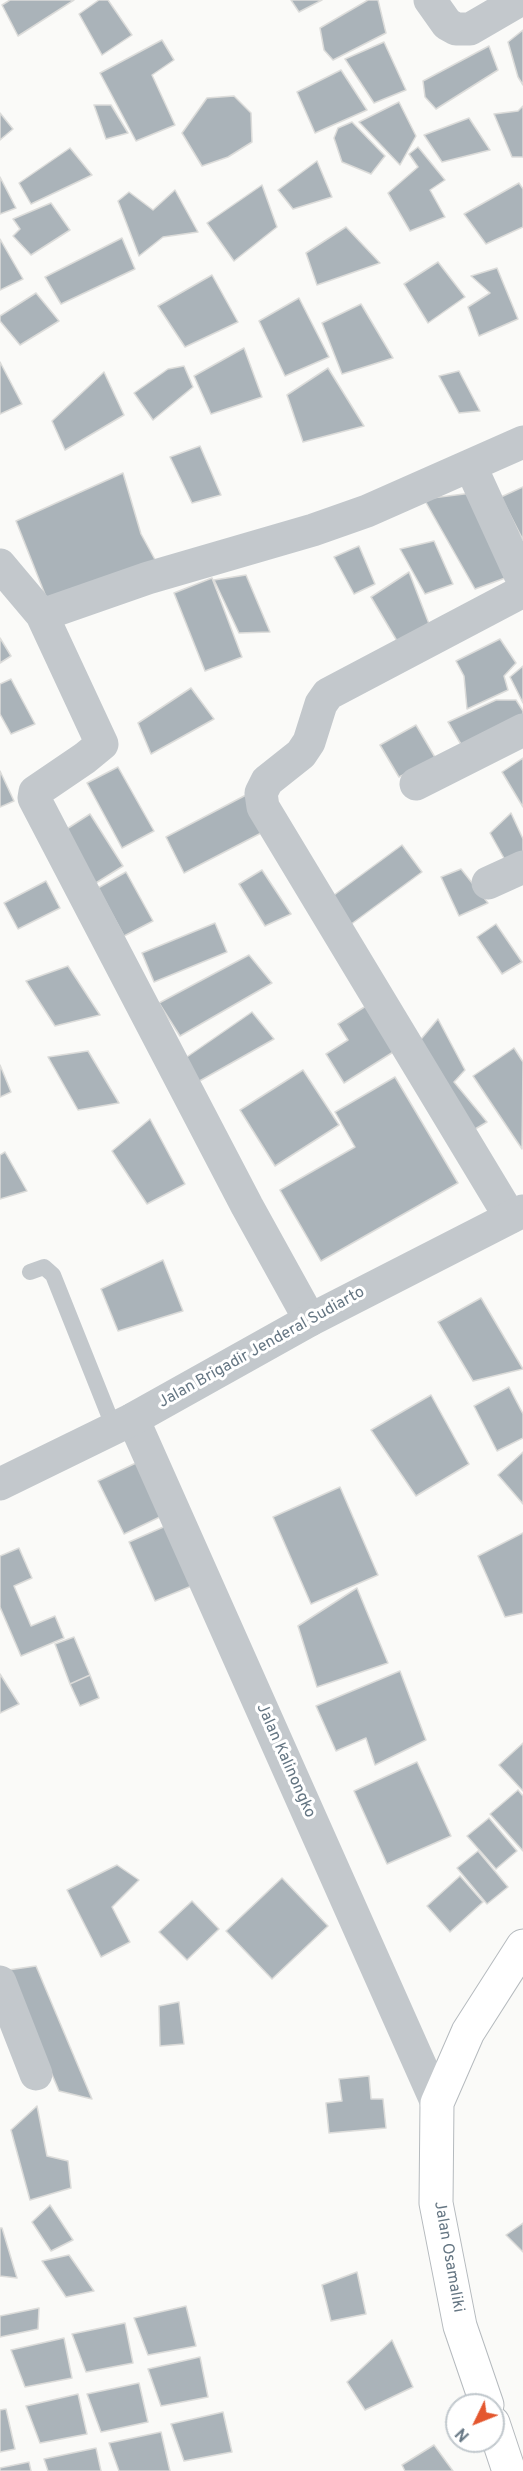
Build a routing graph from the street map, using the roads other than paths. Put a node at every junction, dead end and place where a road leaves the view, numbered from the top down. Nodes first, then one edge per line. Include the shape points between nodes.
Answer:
1 (430, 0) edge
2 (520, 0) edge
3 (523, 442) edge
4 (471, 467) junction
5 (0, 565) edge
6 (523, 581) edge
7 (523, 591) edge
8 (42, 615) junction
9 (523, 730) edge
10 (416, 784) dead end
11 (523, 867) edge
12 (488, 883) dead end
13 (516, 1214) edge
14 (30, 1272) dead end
15 (310, 1320) junction
16 (123, 1423) junction
17 (0, 1484) edge
18 (523, 1946) edge
19 (0, 1982) edge
20 (36, 2074) dead end
21 (437, 2103) junction
22 (483, 2393) edge
23 (504, 2453) edge
24 (523, 2462) edge
25 (511, 2471) edge

1 - 2 street via 447,24 456,29 470,29
3 - 4 street
4 - 6 street
4 - 8 street via 313,530 148,578
5 - 8 street
7 - 13 street via 328,694 301,754 267,781 261,793 263,807
8 - 15 street via 102,744 35,792 34,798
9 - 10 street
11 - 12 street
13 - 15 street, Jalan Brigadir Jenderal Sudiarto
14 - 16 lane via 44,1267 53,1275
15 - 16 street, Jalan Brigadir Jenderal Sudiarto
16 - 17 street, Jalan Brigadir Jenderal Sudiarto
16 - 21 street, Jalan Kalinongko
18 - 21 main road, Jalan Osamaliki via 468,2032
19 - 20 street
21 - 22 main road, Jalan Osamaliki via 436,2203 460,2326
23 - 25 main road
24 - 25 street

